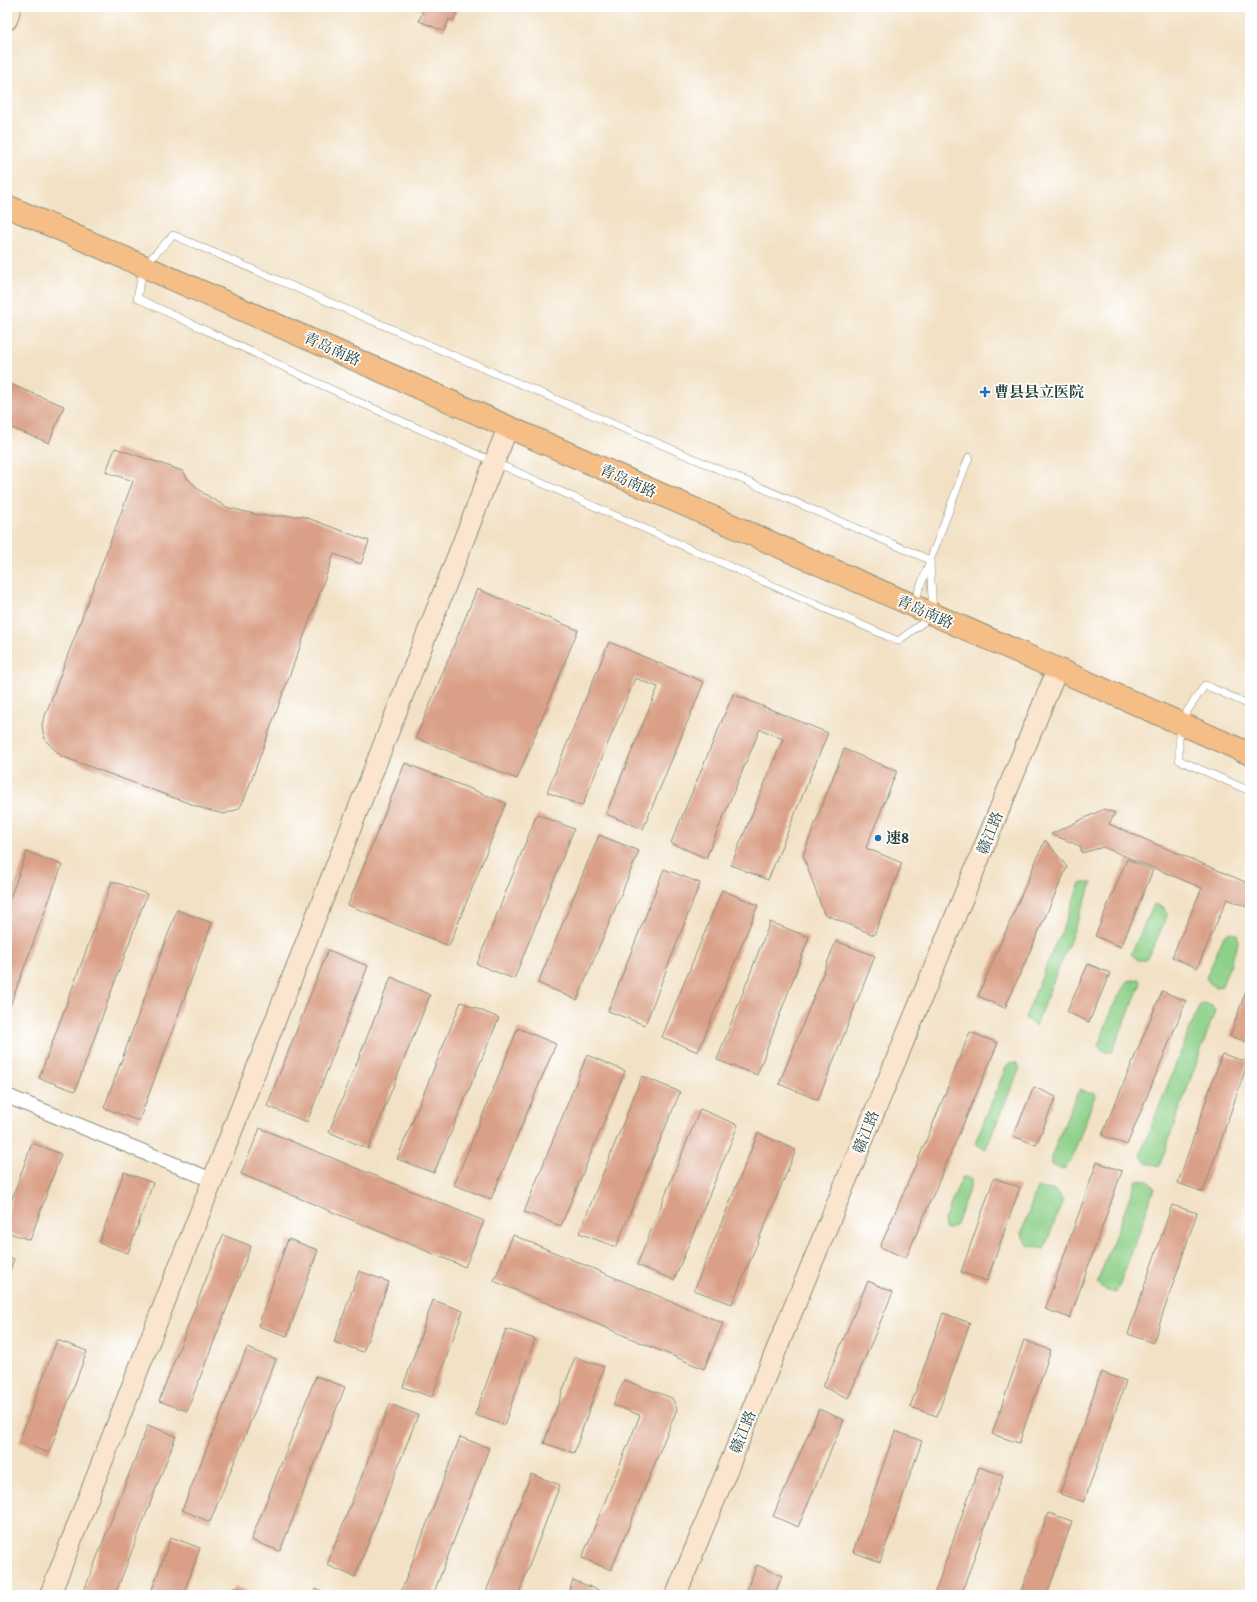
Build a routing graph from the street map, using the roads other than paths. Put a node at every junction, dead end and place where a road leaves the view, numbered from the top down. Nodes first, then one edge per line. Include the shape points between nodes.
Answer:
1 (11, 7) edge
2 (7, 20) edge
3 (7, 206) edge
4 (144, 266) junction
5 (508, 427) junction
6 (969, 457) dead end
7 (493, 462) junction
8 (930, 560) junction
9 (913, 607) junction
10 (932, 615) junction
11 (1057, 670) junction
12 (1250, 705) edge
13 (1179, 724) junction
14 (1250, 754) edge
15 (1250, 791) edge
16 (7, 1096) edge
17 (212, 1180) junction
18 (50, 1595) edge
19 (676, 1595) edge

1 - 2 street
3 - 4 main road, 青岛南路
4 - 5 main road, 青岛南路
4 - 7 lane via 137,298
4 - 8 lane via 173,235
5 - 7 street
5 - 9 main road, 青岛南路
6 - 8 lane
7 - 10 lane via 898,641
7 - 17 street
8 - 9 lane
8 - 10 lane
9 - 10 main road, 青岛南路
10 - 11 main road, 青岛南路
11 - 13 main road, 青岛南路
11 - 19 street, 赣江路
12 - 13 lane via 1205,685
13 - 14 main road, 青岛南路
13 - 15 lane via 1179,760
16 - 17 street
17 - 18 street

